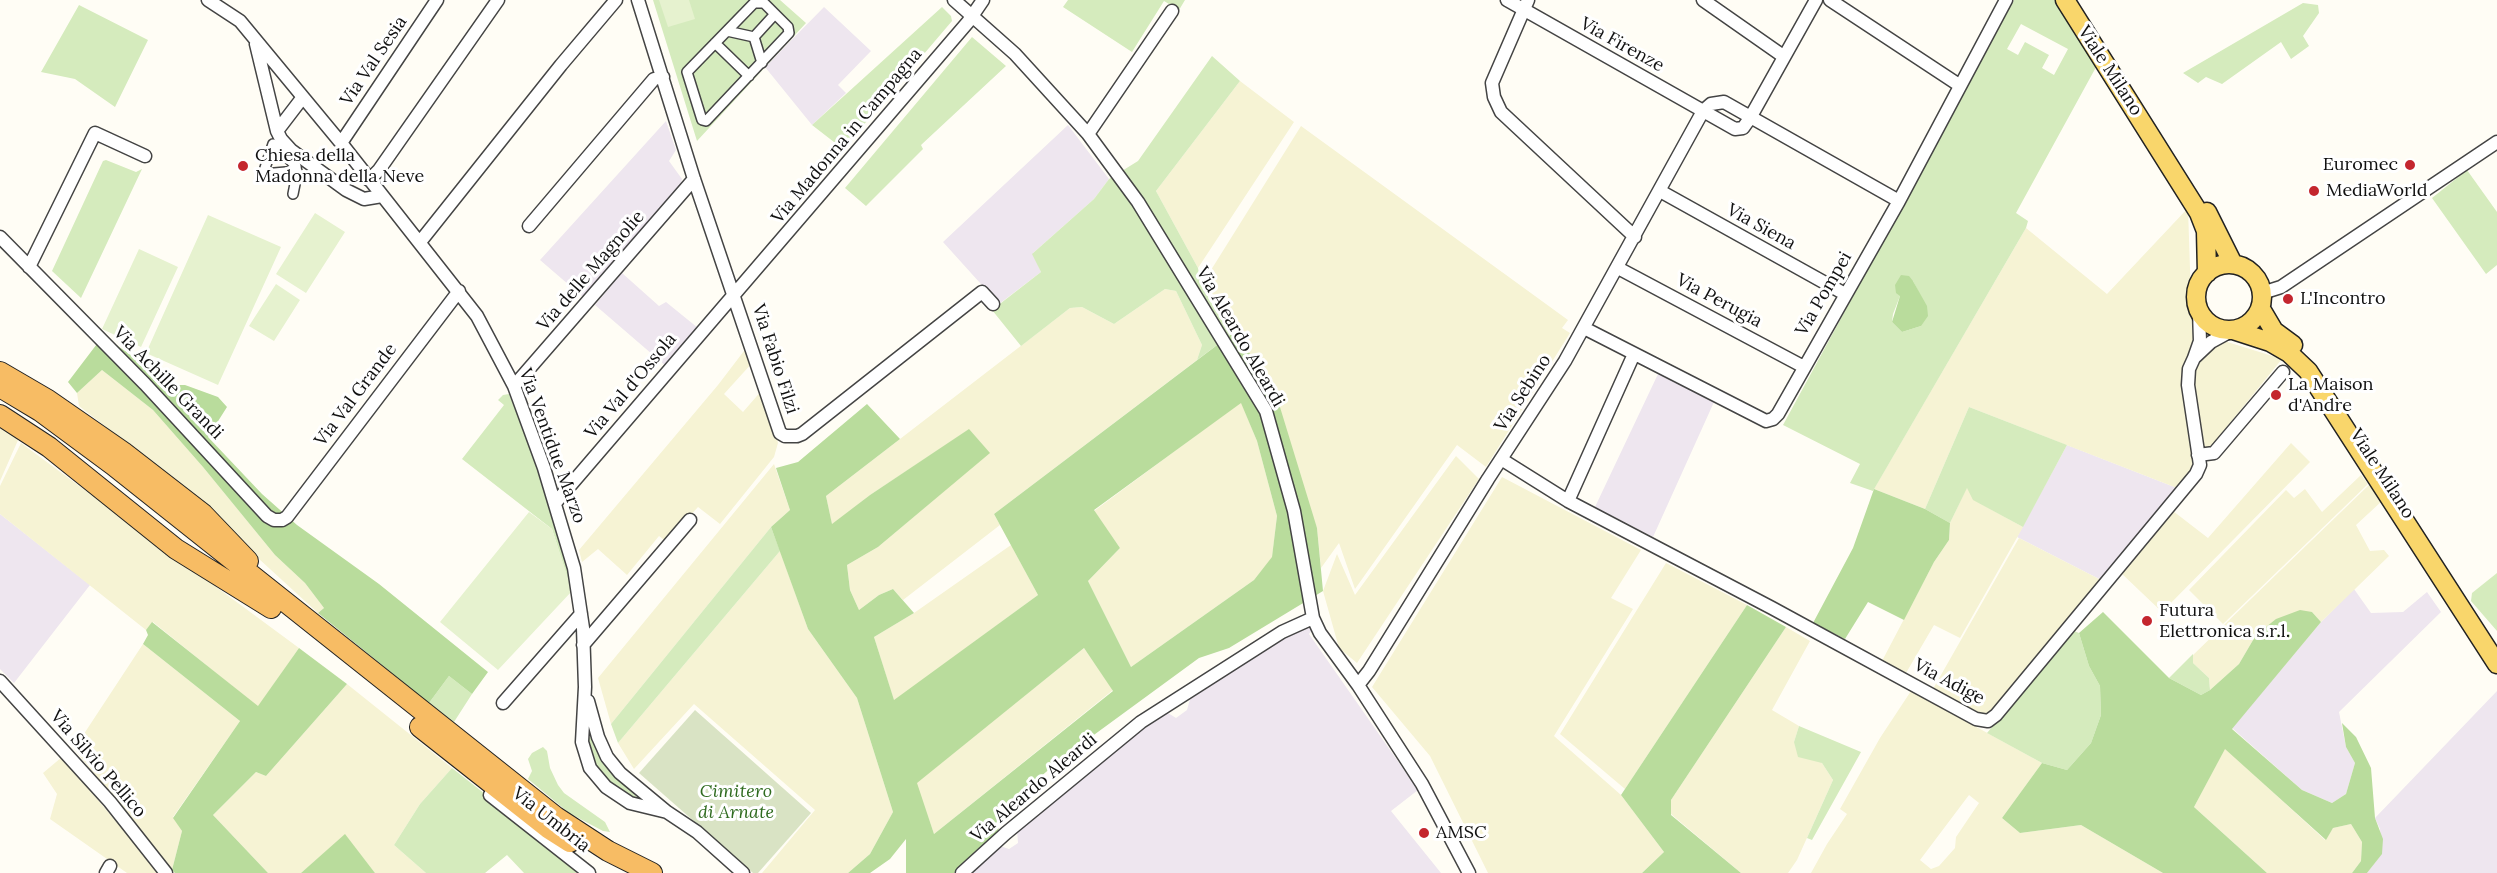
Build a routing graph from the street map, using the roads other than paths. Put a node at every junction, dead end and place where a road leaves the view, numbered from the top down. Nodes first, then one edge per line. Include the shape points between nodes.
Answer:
1 (208, 0) edge
2 (437, 0) edge
3 (498, 0) edge
4 (616, 0) edge
5 (638, 0) edge
6 (954, 0) edge
7 (983, 0) edge
8 (1506, 0) edge
9 (1703, 0) edge
10 (1816, 0) edge
11 (1830, 0) edge
12 (2006, 0) edge
13 (2065, 0) edge
14 (2073, 0) edge
15 (1526, 5) edge
16 (1172, 11) dead end
17 (775, 14) junction
18 (972, 17) junction
19 (727, 31) junction
20 (754, 37) junction
21 (255, 40) junction
22 (715, 43) junction
23 (1783, 56) junction
24 (762, 63) junction
25 (749, 76) junction
26 (663, 77) junction
27 (1959, 85) junction
28 (303, 98) junction
29 (1703, 111) junction
30 (1750, 118) junction
31 (277, 131) junction
32 (1089, 134) junction
33 (2497, 141) edge
34 (340, 143) junction
35 (145, 156) dead end
36 (297, 171) dead end
37 (694, 179) junction
38 (369, 180) junction
39 (1660, 191) junction
40 (293, 194) dead end
41 (382, 196) junction
42 (1899, 201) junction
43 (530, 226) dead end
44 (0, 237) edge
45 (1635, 237) junction
46 (420, 242) junction
47 (2233, 264) junction
48 (29, 267) junction
49 (1618, 268) junction
50 (2207, 273) junction
51 (459, 291) junction
52 (734, 292) junction
53 (1845, 294) junction
54 (2261, 295) junction
55 (993, 304) dead end
56 (2199, 311) junction
57 (1584, 328) junction
58 (2233, 330) junction
59 (1634, 354) junction
60 (2194, 358) junction
61 (1804, 366) junction
62 (0, 372) edge
63 (2283, 372) dead end
64 (514, 386) junction
65 (0, 387) edge
66 (0, 403) edge
67 (0, 415) edge
68 (2198, 455) junction
69 (1501, 459) junction
70 (1568, 501) junction
71 (556, 502) junction
72 (282, 520) joint
73 (690, 520) dead end
74 (275, 603) junction
75 (581, 615) junction
76 (1313, 618) junction
77 (583, 645) junction
78 (2497, 646) edge
79 (2497, 664) edge
80 (0, 681) edge
81 (1358, 684) junction
82 (585, 687) junction
83 (503, 703) dead end
84 (490, 795) dead end
85 (667, 812) junction
86 (166, 873) edge
87 (589, 873) edge
88 (622, 873) edge
89 (652, 873) edge
90 (743, 873) edge
91 (963, 873) edge
92 (1469, 873) edge

1 - 21 street, Via Ventidue Marzo via 240,21
2 - 34 street, Via Val Sesia
3 - 38 street
4 - 46 street
5 - 26 street, Via Fabio Filzi
6 - 18 street, Via Aleardo Aleardi
7 - 18 street, Via Madonna in Campagna
8 - 15 street, Via Firenze
9 - 23 street
10 - 23 street
11 - 27 street
12 - 27 street, Via Pompei
13 - 50 main road, Viale Milano via 2199,213 2206,231
14 - 47 main road, Viale Milano via 2188,177
15 - 29 street, Via Firenze
15 - 45 street via 1492,83 1501,112
16 - 32 street
17 - 19 street via 764,3 754,3
17 - 20 street
17 - 24 street via 790,30
18 - 32 street, Via Aleardo Aleardi via 1015,54
18 - 52 street, Via Madonna in Campagna
19 - 20 street
19 - 22 street
20 - 24 street
21 - 28 street, Via Ventidue Marzo
21 - 31 street
22 - 25 street
22 - 25 street via 687,72 702,120 706,121
23 - 30 street
24 - 25 street
26 - 37 street, Via Fabio Filzi
26 - 43 street via 654,79
27 - 42 street, Via Pompei
28 - 31 street
28 - 34 street, Via Ventidue Marzo
29 - 30 street via 1711,104 1724,102
29 - 30 street, Via Firenze via 1735,129 1743,128
29 - 39 street, Via Sebino
30 - 42 street
31 - 41 street via 291,150 332,182 364,199
32 - 76 street, Via Aleardo Aleardi via 1138,202 1266,411 1294,511
33 - 54 street via 2281,287
34 - 38 street, Via Ventidue Marzo
35 - 48 street via 95,133
36 - 40 street
37 - 52 street, Via Fabio Filzi
37 - 64 street, Via delle Magnolie
38 - 41 street, Via Ventidue Marzo
39 - 45 street, Via Sebino
39 - 53 street, Via Siena
41 - 46 street, Via Ventidue Marzo
42 - 53 street, Via Pompei
44 - 48 street, Via Achille Grandi
45 - 49 street, Via Sebino
46 - 51 street, Via Ventidue Marzo
47 - 50 main road via 2215,267
47 - 54 main road via 2253,274
48 - 72 street, Via Achille Grandi via 145,384 267,516
49 - 57 street, Via Sebino
49 - 61 street, Via Perugia
50 - 56 main road via 2197,291
51 - 64 street, Via Ventidue Marzo via 477,316
51 - 72 street, Via Val Grande
52 - 55 street, Via Fabio Filzi via 780,433 797,436 982,292
52 - 71 street, Via Val d'Ossola
53 - 61 street, Via Pompei
54 - 58 main road via 2250,324
54 - 78 main road, Viale Milano via 2274,331 2301,352 2319,373
56 - 58 main road via 2213,326
56 - 60 street, Via Adige via 2200,341
57 - 59 street, Via Pompei
57 - 69 street, Via Sebino
58 - 60 street via 2211,342
58 - 79 main road via 2270,342 2308,371
59 - 61 street, Via Pompei via 1766,421 1778,414
59 - 70 street
60 - 68 street, Via Adige via 2188,385
62 - 74 highway via 104,439 203,514 231,542
63 - 68 street via 2214,453
64 - 71 street, Via Ventidue Marzo
65 - 74 highway via 40,411 112,465
66 - 74 highway via 105,475
67 - 74 highway via 48,447 176,549
68 - 70 street, Via Adige via 2199,470 2190,483 1988,721 1976,719
69 - 70 street, Via Adige
69 - 81 street, Via Sebino
71 - 75 street, Via Ventidue Marzo via 574,568
73 - 77 street
74 - 88 highway via 548,828
74 - 89 highway via 556,817
75 - 77 street, Via Ventidue Marzo
75 - 83 street
76 - 81 street, Via Aleardo Aleardi
76 - 91 street, Via Aleardo Aleardi via 1282,632 1141,722
77 - 82 street, Via Ventidue Marzo
80 - 86 street, Via Silvio Pellico via 102,793
81 - 92 street, Via Aleardo Aleardi via 1422,784
82 - 85 street, Via Ventidue Marzo via 598,737 608,757 620,773
82 - 85 street, Via Ventidue Marzo via 582,742 590,768 606,787 630,803
84 - 87 street, Via Umbria
85 - 90 street, Via Ventidue Marzo via 697,831

